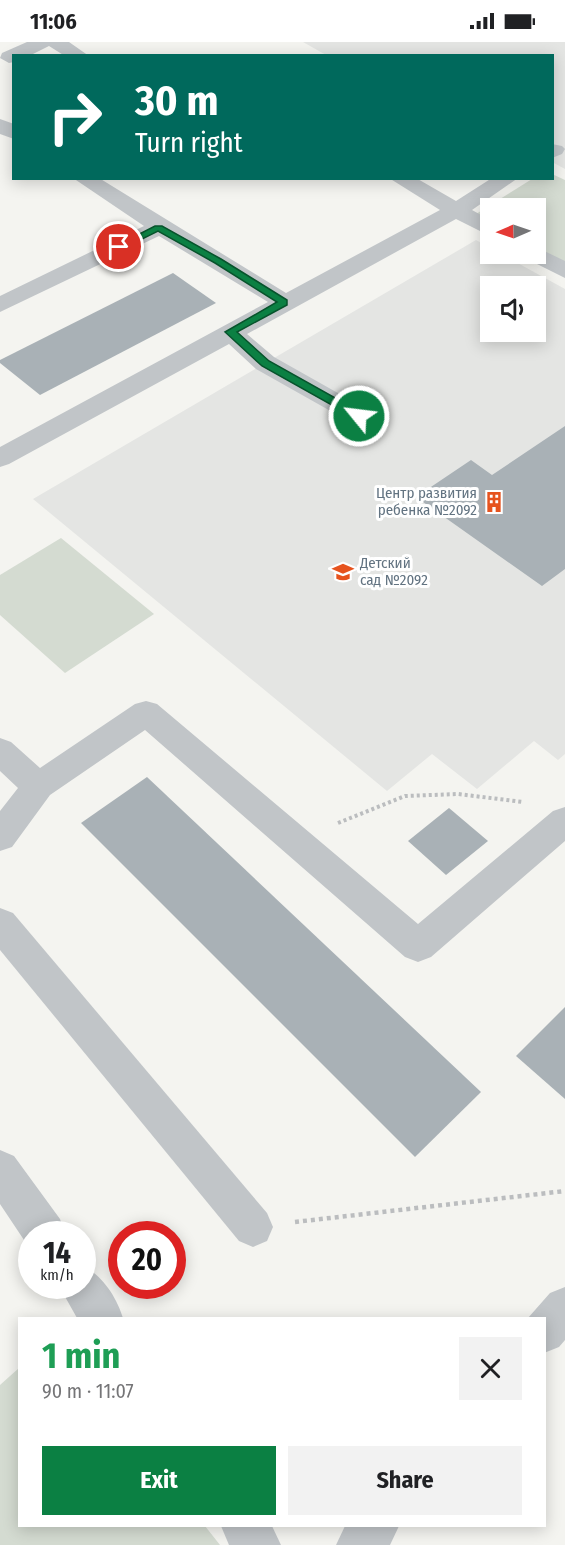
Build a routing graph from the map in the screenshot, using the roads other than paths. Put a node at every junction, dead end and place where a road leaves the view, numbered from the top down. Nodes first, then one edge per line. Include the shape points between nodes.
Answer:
1 (43, 42) edge
2 (55, 42) edge
3 (16, 54) edge
4 (76, 54) edge
5 (12, 56) edge
6 (9, 57) dead end
7 (86, 180) edge
8 (403, 180) edge
9 (505, 180) edge
10 (456, 210) junction
11 (480, 223) edge
12 (158, 228) junction
13 (546, 260) edge
14 (565, 270) edge
15 (284, 302) junction
16 (0, 305) edge
17 (230, 332) junction
18 (359, 416) dead end
19 (0, 458) edge
20 (0, 751) edge
21 (38, 786) junction
22 (565, 822) edge
23 (0, 837) edge
24 (0, 924) edge
25 (0, 1170) edge
26 (36, 1221) edge
27 (253, 1227) road end
28 (89, 1299) edge
29 (565, 1308) edge
30 (101, 1317) edge
31 (546, 1330) edge
32 (245, 1527) edge
33 (375, 1527) edge
34 (258, 1545) edge
35 (359, 1545) edge

1 - 3 lane
2 - 4 lane
5 - 6 lane
7 - 12 lane
8 - 10 lane
9 - 10 lane
10 - 11 lane
10 - 15 lane
12 - 15 lane
12 - 16 lane
13 - 14 lane
15 - 17 lane
17 - 18 lane via 265,363
17 - 19 lane
20 - 21 lane
21 - 22 lane via 146,713 418,946
21 - 23 lane
24 - 27 lane
25 - 26 lane
28 - 30 lane
29 - 31 lane
32 - 34 lane
33 - 35 lane

